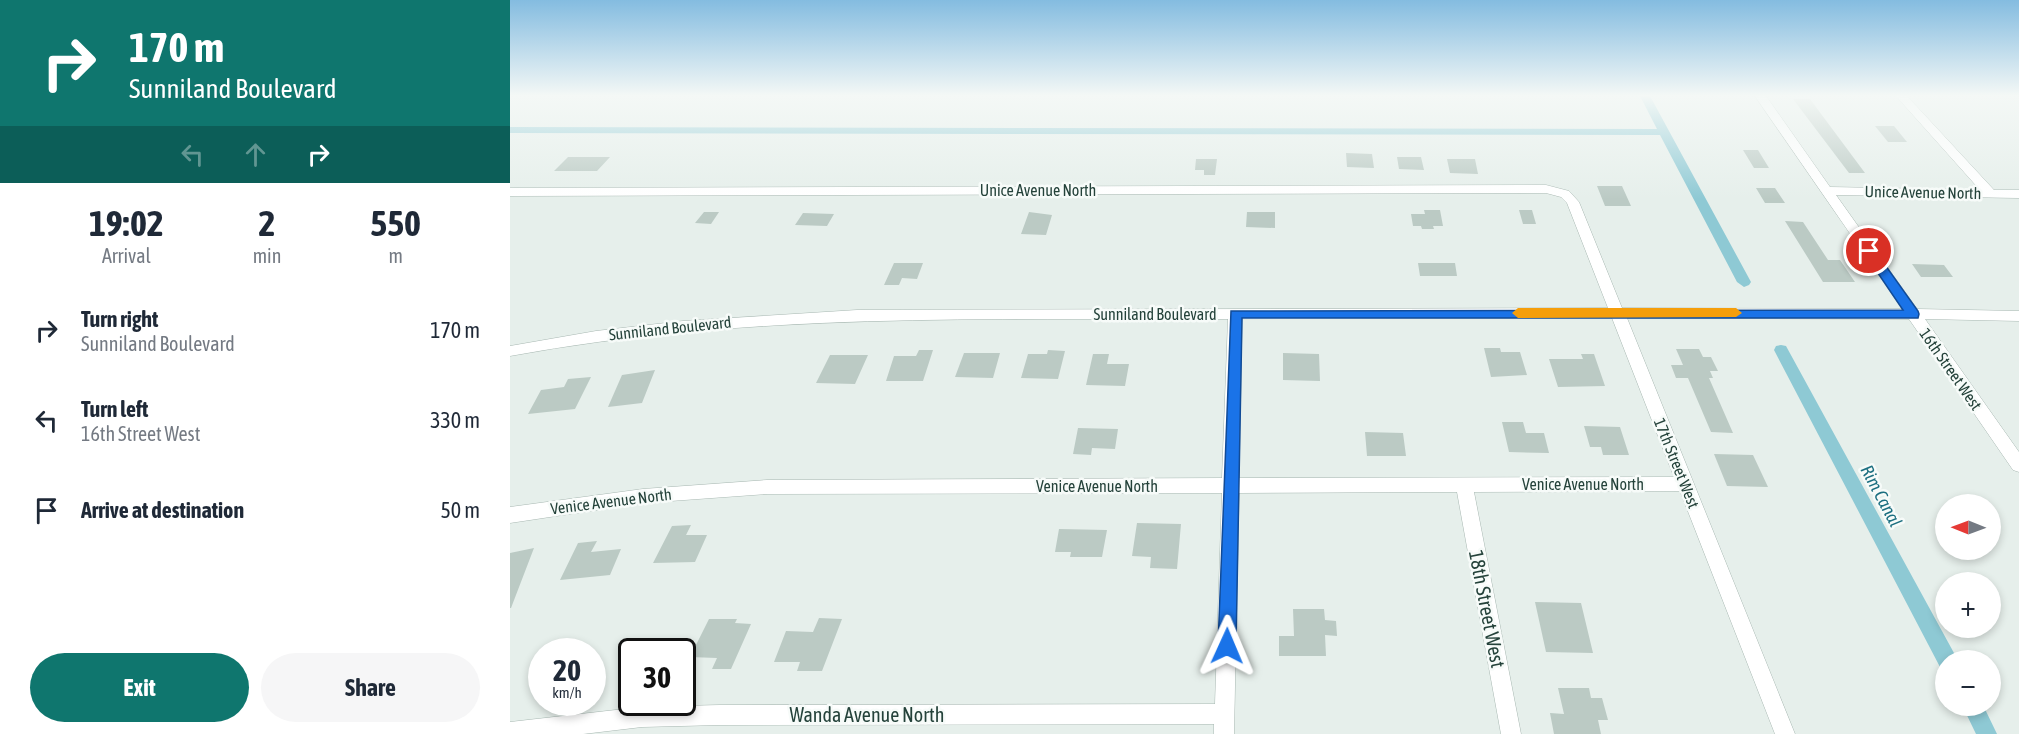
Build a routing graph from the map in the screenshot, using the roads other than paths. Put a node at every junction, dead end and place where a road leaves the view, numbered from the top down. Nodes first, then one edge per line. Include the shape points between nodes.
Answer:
1 (1784, 130) edge
2 (1932, 130) edge
3 (1827, 191) junction
4 (510, 192) edge
5 (1565, 194) joint
6 (1990, 194) junction
7 (2019, 194) edge
8 (1617, 313) junction
9 (1235, 314) junction
10 (1913, 314) junction
11 (2019, 316) edge
12 (510, 351) edge
13 (2019, 465) edge
14 (1685, 484) junction
15 (1464, 485) junction
16 (1231, 486) junction
17 (510, 515) edge
18 (1225, 724) edge
19 (510, 732) edge
20 (1511, 734) edge
21 (1785, 734) edge

1 - 3 street, 16th Street West
2 - 6 street
3 - 6 street, Unice Avenue North
3 - 10 street, 16th Street West
4 - 5 street, Unice Avenue North via 1546,189
5 - 8 street, 17th Street West via 1573,202
6 - 7 street, Unice Avenue North
8 - 9 street, Sunniland Boulevard
8 - 10 street, Sunniland Boulevard
8 - 14 street, 17th Street West
9 - 12 street, Sunniland Boulevard via 774,318 663,328
9 - 16 street
10 - 11 street, Sunniland Boulevard
10 - 13 street, 16th Street West
14 - 15 street, Venice Avenue North
14 - 21 street, 17th Street West
15 - 16 street, Venice Avenue North
15 - 20 street, 18th Street West
16 - 17 street, Venice Avenue North via 767,487 643,496
16 - 18 street
18 - 19 street, Wanda Avenue North via 720,715 642,717

